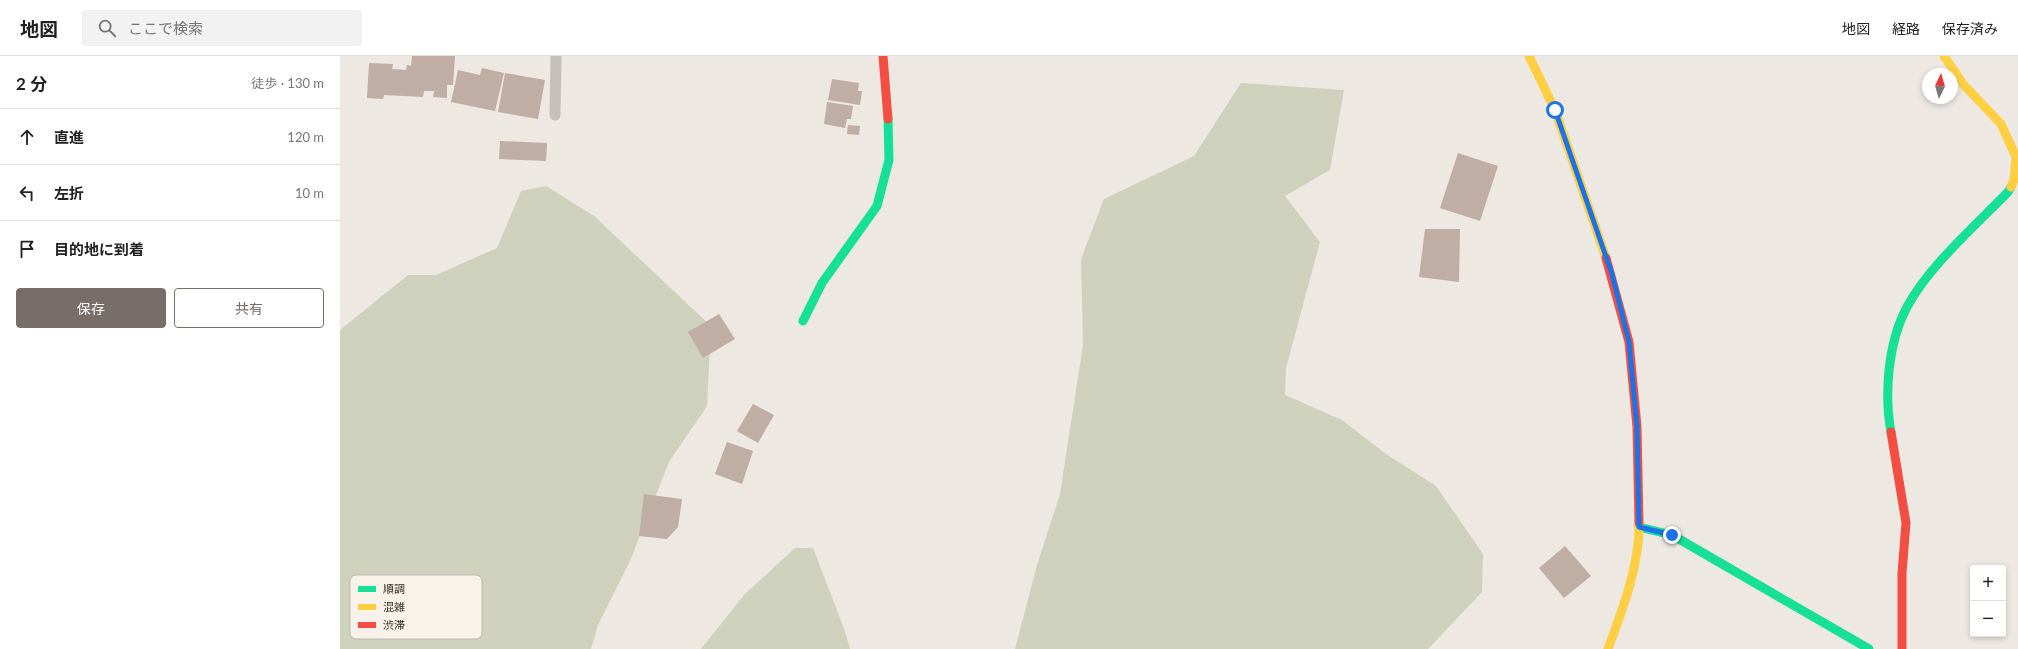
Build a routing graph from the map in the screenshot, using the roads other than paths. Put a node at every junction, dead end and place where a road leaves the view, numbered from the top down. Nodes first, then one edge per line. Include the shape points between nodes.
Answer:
1 (556, 56) edge
2 (883, 56) edge
3 (1529, 56) edge
4 (1944, 56) edge
5 (555, 116) dead end
6 (803, 321) dead end
7 (1639, 527) junction
8 (1608, 649) edge
9 (1870, 649) edge
10 (1902, 649) edge

1 - 5 lane
2 - 6 street via 887,90 889,160 877,206 822,283
3 - 7 street via 1555,110 1612,274 1629,342 1637,427
4 - 10 street via 1964,84 2001,124 2016,157 2014,180 2008,192 1933,270 1907,307 1892,349 1887,410 1906,524 1902,573
7 - 8 street via 1636,556
7 - 9 street via 1672,535

